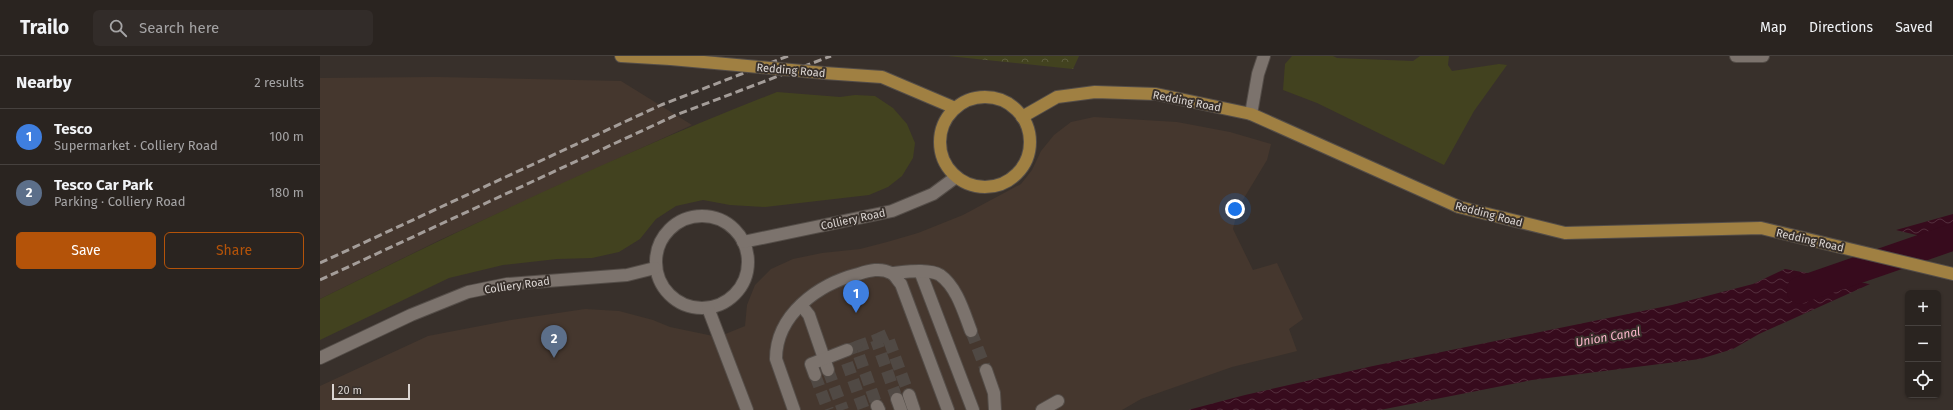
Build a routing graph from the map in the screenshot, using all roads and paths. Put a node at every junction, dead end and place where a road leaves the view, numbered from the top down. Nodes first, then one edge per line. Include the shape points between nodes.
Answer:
1 (621, 56) edge
2 (1264, 56) edge
3 (1736, 56) edge
4 (1762, 56) edge
5 (955, 108) junction
6 (1251, 114) junction
7 (1022, 117) junction
8 (956, 177) junction
9 (743, 242) junction
10 (656, 268) junction
11 (920, 271) junction
12 (891, 273) junction
13 (1953, 274) edge
14 (801, 305) junction
15 (708, 308) junction
16 (971, 331) tunnel mouth
17 (846, 355) tunnel mouth
18 (320, 358) edge
19 (826, 364) junction
20 (813, 369) dead end
21 (986, 370) tunnel mouth
22 (1058, 400) dead end
23 (747, 410) edge
24 (794, 410) edge
25 (948, 410) edge
26 (973, 410) edge
27 (995, 410) edge
28 (1042, 410) edge

1 - 5 main road, Redding Road, bridge via 882,77
2 - 6 street
3 - 4 street
5 - 7 main road via 968,100 983,97 998,99 1012,106
5 - 8 main road via 945,120 940,135 940,150 946,165
6 - 7 main road, Redding Road via 1156,94 1095,92 1057,97
6 - 13 main road, Redding Road via 1459,207 1565,232 1761,228
7 - 8 main road via 1028,129 1030,144 1027,158 1010,180 982,187 968,184
8 - 9 street, Colliery Road via 933,194 892,211
9 - 10 street via 730,224 716,217 700,215 685,218 672,226 662,238 656,252
9 - 15 street via 747,250 748,266 744,282 735,294 723,303
10 - 15 street via 660,282 668,294 680,303
10 - 18 street, Colliery Road via 627,275 507,284 468,292 411,314
11 - 12 street
11 - 16 street via 939,275 950,286
11 - 26 street
12 - 14 street via 875,269 848,277 824,286
12 - 25 street via 901,284
14 - 19 street via 809,315
14 - 24 street via 781,334 776,351 778,368
15 - 23 street
17 - 19 street
19 - 20 street
21 - 27 street via 994,393
22 - 28 street

